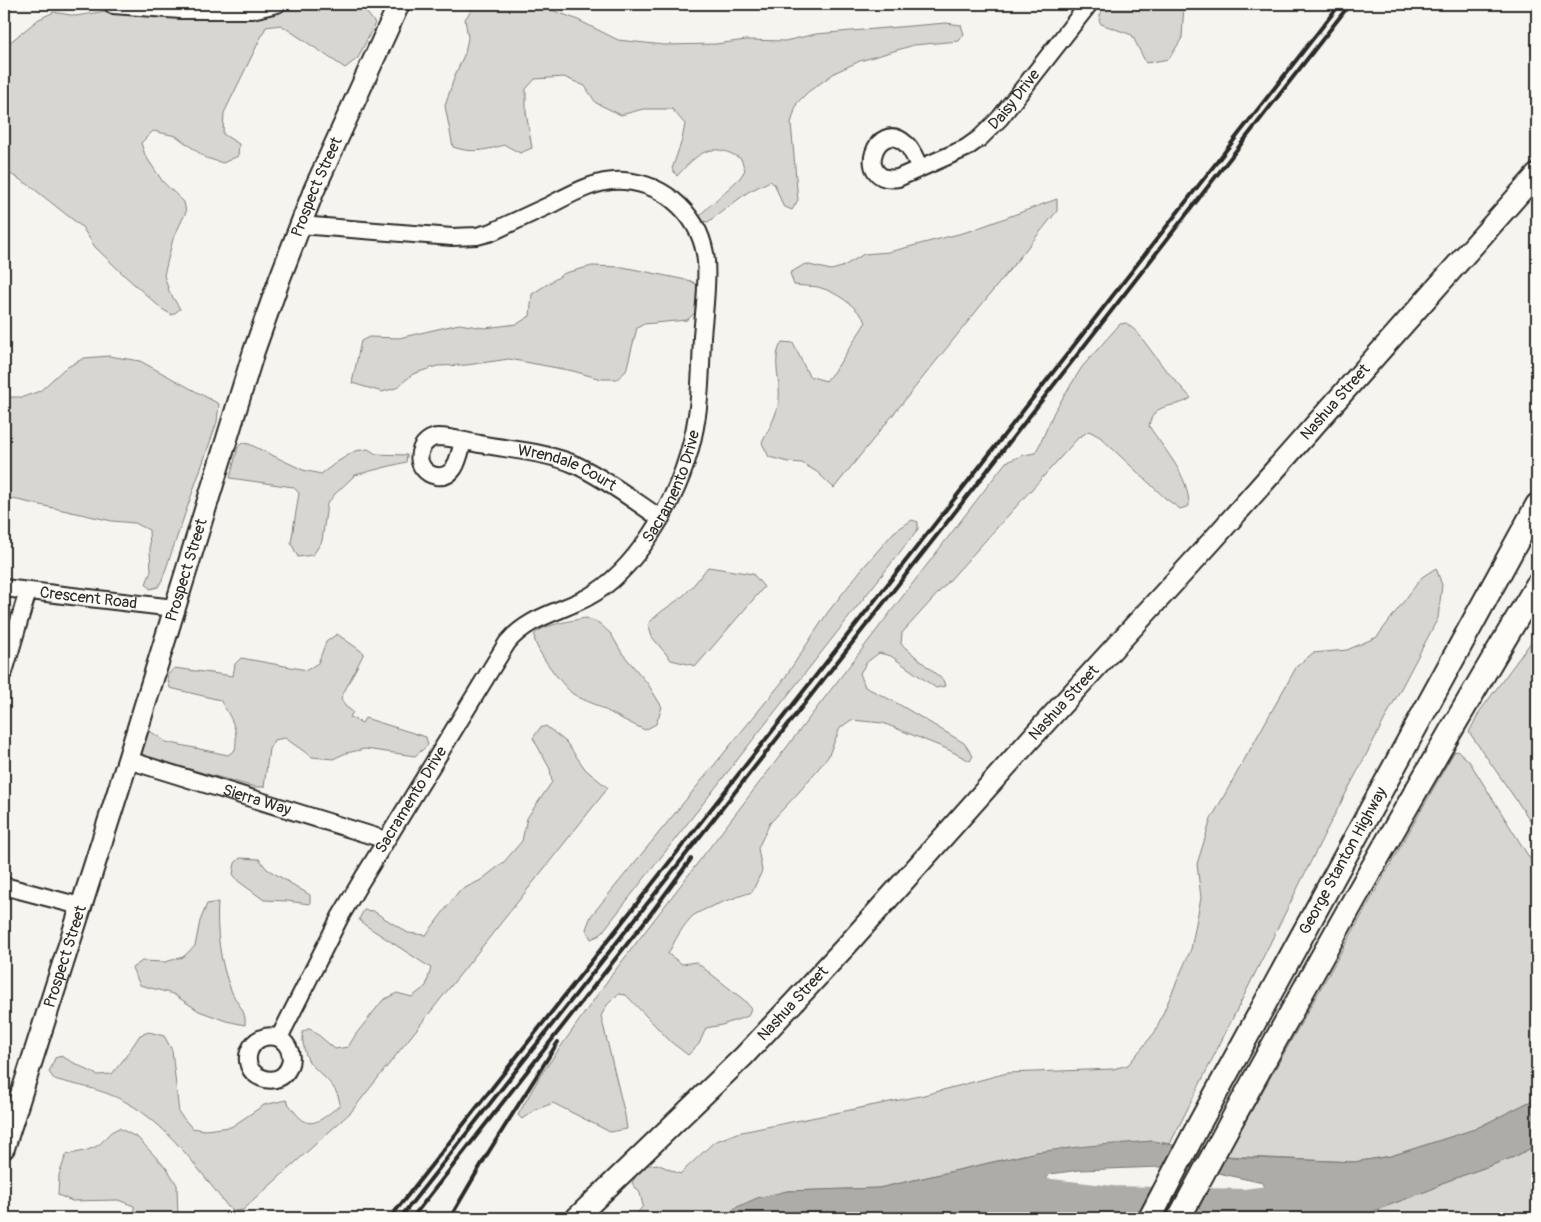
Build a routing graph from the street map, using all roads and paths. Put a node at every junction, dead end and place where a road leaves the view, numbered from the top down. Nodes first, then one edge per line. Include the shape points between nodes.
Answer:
1 (277, 4) edge
2 (397, 4) edge
3 (1089, 4) edge
4 (113, 5) dead end
5 (920, 168) dead end
6 (1537, 174) edge
7 (300, 225) junction
8 (463, 441) dead end
9 (1537, 505) edge
10 (660, 518) junction
11 (1537, 585) edge
12 (4, 588) edge
13 (28, 591) junction
14 (174, 608) junction
15 (4, 672) edge
16 (128, 760) junction
17 (386, 840) junction
18 (4, 886) edge
19 (80, 906) junction
20 (279, 1038) dead end
21 (4, 1148) edge
22 (576, 1218) edge
23 (1150, 1218) edge
24 (1179, 1218) edge

1 - 4 street via 252,10 181,10
2 - 7 main road, Prospect Street
3 - 5 street, Daisy Drive via 991,128 966,148
6 - 22 main road, Nashua Street via 1212,541 848,944 744,1056
7 - 10 street, Sacramento Drive via 464,238 492,232 582,189 602,183 638,183 671,198 697,229 704,249 706,270 698,413 685,467
7 - 14 main road, Prospect Street via 251,360
8 - 10 street, Wrendale Court via 546,456 576,465
9 - 23 highway, George Stanton Highway
10 - 17 street, Sacramento Drive via 642,547 612,580 590,596 531,622 514,635
11 - 24 highway, George Stanton Highway via 1338,927
12 - 13 street, Crescent Road
13 - 14 street, Crescent Road
13 - 15 street
14 - 16 main road, Prospect Street
16 - 17 street, Sierra Way
16 - 19 main road, Prospect Street
17 - 20 street, Sacramento Drive via 340,917
18 - 19 street
19 - 21 main road, Prospect Street

